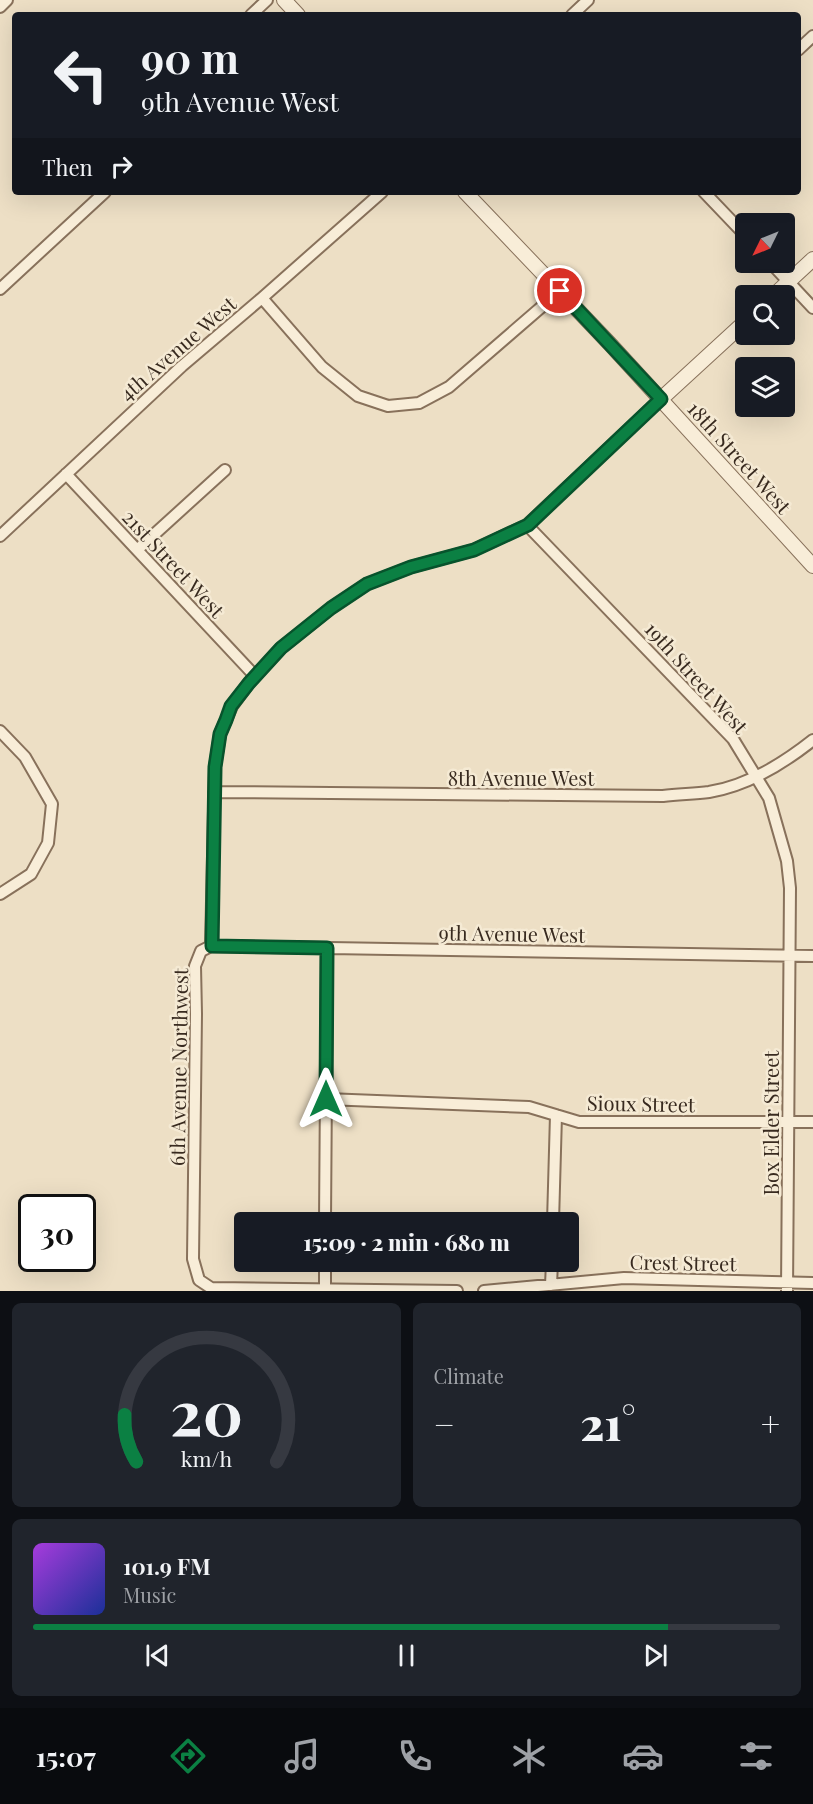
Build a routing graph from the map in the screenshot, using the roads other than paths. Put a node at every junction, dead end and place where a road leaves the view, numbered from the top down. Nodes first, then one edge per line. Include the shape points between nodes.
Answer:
1 (7, 0) edge
2 (267, 0) edge
3 (284, 0) edge
4 (588, 0) edge
5 (0, 7) edge
6 (254, 12) edge
7 (295, 12) edge
8 (575, 12) edge
9 (813, 36) edge
10 (801, 47) edge
11 (102, 195) edge
12 (379, 195) edge
13 (468, 195) edge
14 (707, 195) edge
15 (735, 224) edge
16 (813, 259) edge
17 (780, 273) edge
18 (788, 282) junction
19 (785, 285) edge
20 (0, 289) edge
21 (560, 291) junction
22 (262, 298) junction
23 (813, 308) edge
24 (735, 331) edge
25 (661, 399) junction
26 (225, 470) dead end
27 (66, 474) junction
28 (528, 525) junction
29 (0, 536) edge
30 (137, 550) junction
31 (813, 566) edge
32 (255, 676) junction
33 (0, 731) edge
34 (813, 740) edge
35 (755, 776) junction
36 (214, 792) junction
37 (0, 894) edge
38 (212, 946) junction
39 (327, 948) junction
40 (789, 955) junction
41 (813, 956) edge
42 (326, 1099) junction
43 (556, 1115) junction
44 (788, 1122) junction
45 (813, 1122) edge
46 (325, 1212) edge
47 (553, 1212) edge
48 (325, 1272) edge
49 (552, 1272) edge
50 (813, 1283) edge
51 (551, 1285) junction
52 (787, 1287) edge
53 (325, 1289) junction
54 (457, 1291) edge
55 (484, 1291) edge

1 - 5 street
2 - 6 street
3 - 7 street
4 - 8 street
9 - 10 street
11 - 20 street
12 - 22 street, 4th Avenue West
13 - 21 street, 18th Street West
14 - 15 street
16 - 18 street
17 - 18 street
18 - 19 street
18 - 23 street
21 - 22 street via 449,387 419,403 388,406 358,396 322,367
21 - 25 street, 18th Street West
22 - 27 street, 4th Avenue West
24 - 25 street
25 - 28 street, 6th Avenue Northwest
25 - 31 street, 18th Street West
26 - 30 street
27 - 29 street, 4th Avenue West
27 - 30 street, 21st Street West
28 - 32 street, 6th Avenue Northwest via 474,550 367,584 290,641
28 - 35 street, 19th Street West via 733,739
30 - 32 street, 21st Street West
32 - 36 street, 6th Avenue Northwest via 231,706 220,734
33 - 37 street via 25,757 52,804 48,843 31,874
34 - 35 street, 8th Avenue West
35 - 36 street, 8th Avenue West via 711,792 663,796
35 - 40 street, 19th Street West via 769,798 787,861
36 - 38 street, 6th Avenue Northwest
38 - 39 street, 9th Avenue West
38 - 53 street, 6th Avenue Northwest via 201,951 195,966 193,1259 199,1280 211,1288
39 - 40 street, 9th Avenue West
39 - 42 street
40 - 41 street, 9th Avenue West
40 - 44 street, Box Elder Street
42 - 43 street, Sioux Street via 529,1107
42 - 46 street
43 - 44 street, Sioux Street via 579,1122
43 - 47 street
44 - 45 street, Sioux Street
44 - 52 street, Box Elder Street
48 - 53 street
49 - 51 street
50 - 52 street, Crest Street
51 - 52 street, Crest Street via 624,1278
51 - 55 street, Crest Street
53 - 54 street, 6th Avenue Northwest

